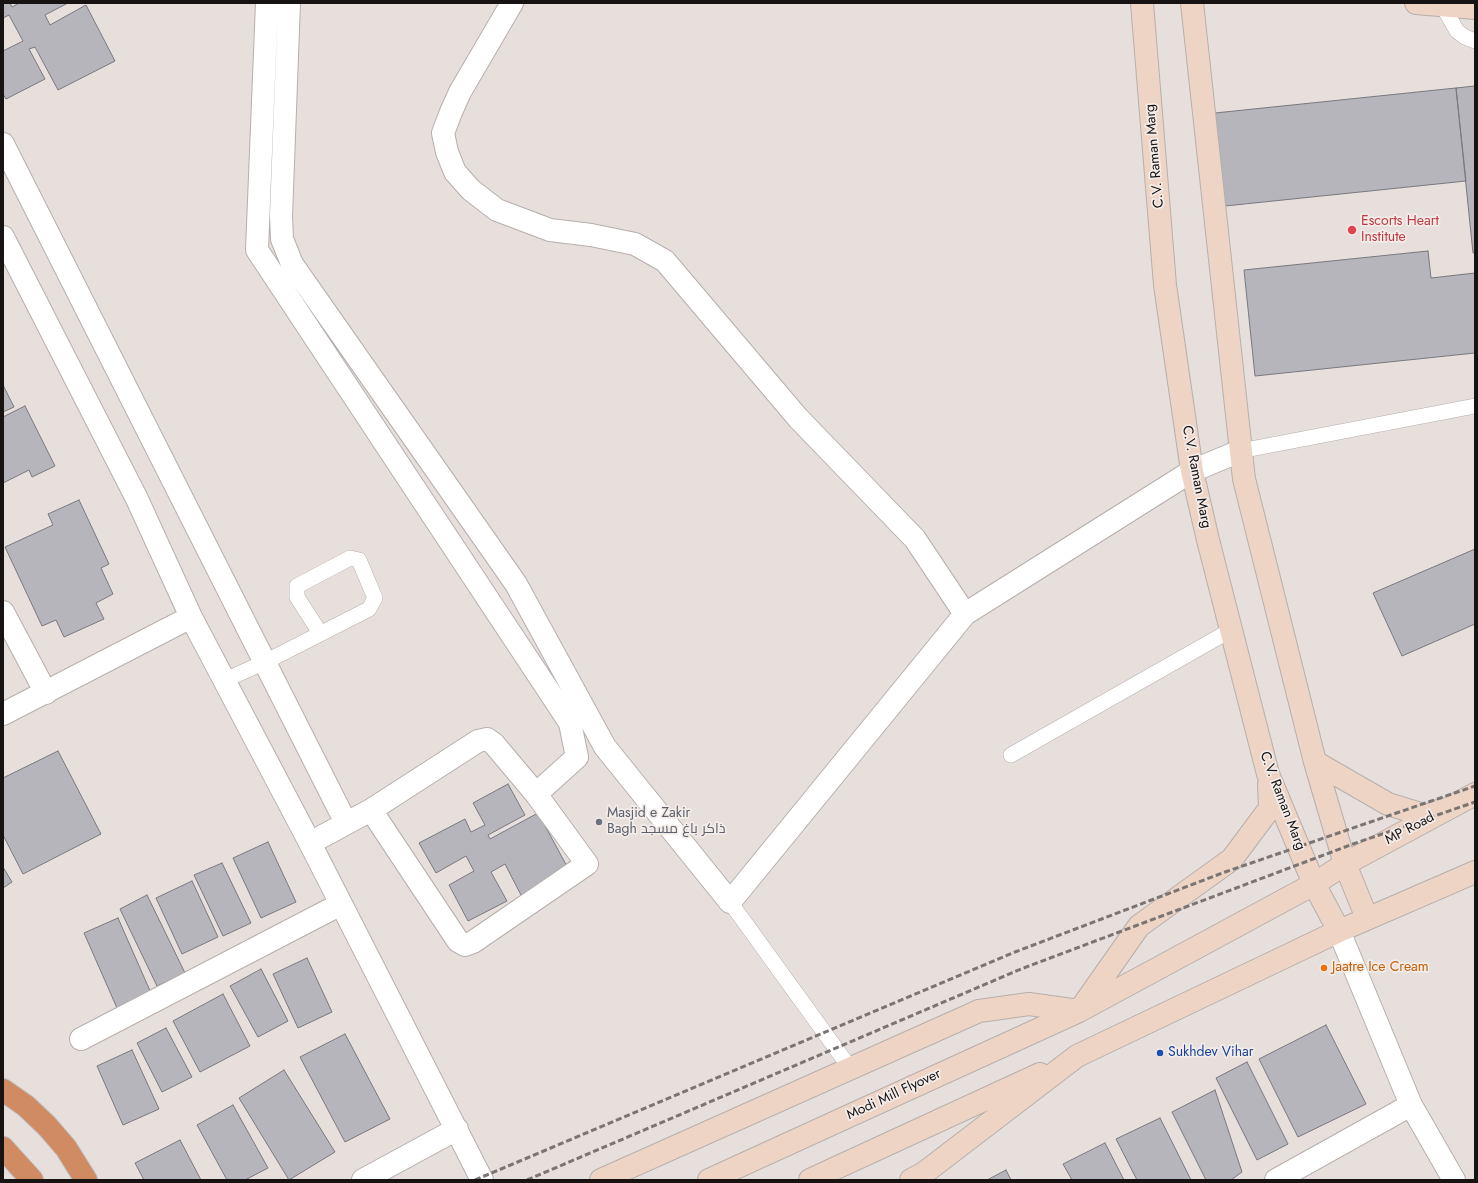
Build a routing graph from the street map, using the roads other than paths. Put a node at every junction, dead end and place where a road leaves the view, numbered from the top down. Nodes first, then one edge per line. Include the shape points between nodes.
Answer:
1 (267, 3) edge
2 (289, 3) edge
3 (512, 3) edge
4 (1142, 3) edge
5 (1192, 3) edge
6 (1416, 3) edge
7 (1442, 5) junction
8 (1475, 8) edge
9 (1475, 41) edge
10 (3, 144) edge
11 (3, 237) edge
12 (1475, 406) edge
13 (1240, 451) junction
14 (1192, 471) junction
15 (3, 612) edge
16 (965, 614) junction
17 (191, 617) junction
18 (1231, 630) junction
19 (320, 633) junction
20 (265, 662) junction
21 (225, 680) junction
22 (46, 693) junction
23 (3, 714) edge
24 (1012, 755) dead end
25 (1315, 762) junction
26 (1268, 774) junction
27 (1475, 793) edge
28 (536, 794) junction
29 (371, 810) junction
30 (346, 823) junction
31 (310, 844) junction
32 (1344, 864) junction
33 (1475, 872) edge
34 (1314, 884) junction
35 (730, 902) junction
36 (341, 904) junction
37 (1367, 918) junction
38 (1339, 930) junction
39 (1079, 1011) junction
40 (81, 1039) dead end
41 (1077, 1056) junction
42 (850, 1068) junction
43 (3, 1090) edge
44 (1411, 1105) junction
45 (457, 1129) junction
46 (3, 1148) edge
47 (32, 1180) edge
48 (86, 1180) edge
49 (363, 1180) edge
50 (482, 1180) edge
51 (601, 1180) edge
52 (709, 1180) edge
53 (810, 1180) edge
54 (911, 1180) edge
55 (1276, 1180) edge
56 (1454, 1180) edge

1 - 28 street via 257,250 570,723 577,757
2 - 35 street via 281,216 282,239 292,264 516,584 605,747
3 - 16 street via 450,112 443,133 455,172 471,190 497,210 550,230 635,244 665,261 798,418 915,539
4 - 14 main road, C.V. Raman Marg via 1165,285
5 - 13 main road
6 - 7 main road
7 - 8 main road
7 - 9 lane via 1457,31
10 - 20 street
11 - 17 street via 137,499
12 - 13 lane
13 - 14 street
13 - 25 main road via 1244,479
14 - 16 street
14 - 18 main road, C.V. Raman Marg
15 - 22 street
16 - 35 street
17 - 21 street
17 - 22 street
18 - 24 lane
18 - 26 main road, C.V. Raman Marg
19 - 19 lane via 369,609 375,598 359,560 350,558 297,586 296,597
19 - 20 lane
20 - 21 lane
20 - 30 street
21 - 31 street
22 - 23 street
25 - 27 main road via 1388,804 1427,816
25 - 32 main road
26 - 34 main road, C.V. Raman Marg
26 - 39 main road via 1270,808 1232,859 1139,926
27 - 32 main road, MP Road
28 - 29 street via 487,738 478,741
28 - 29 street via 587,864 465,945 458,941
29 - 30 street
30 - 31 street
31 - 36 street
32 - 34 main road, MP Road
32 - 37 main road
33 - 37 main road
34 - 38 main road, C.V. Raman Marg
34 - 39 main road, Modi Mill Flyover
35 - 42 lane
36 - 40 street
36 - 45 street
37 - 38 main road
38 - 41 main road
38 - 44 street
39 - 42 main road via 1029,1004 979,1011
39 - 52 main road, Modi Mill Flyover
41 - 53 main road
41 - 54 main road via 924,1173
42 - 51 main road
43 - 48 highway via 26,1106 47,1126 66,1148
44 - 55 street
44 - 56 street
45 - 49 street
45 - 50 street
46 - 47 highway

